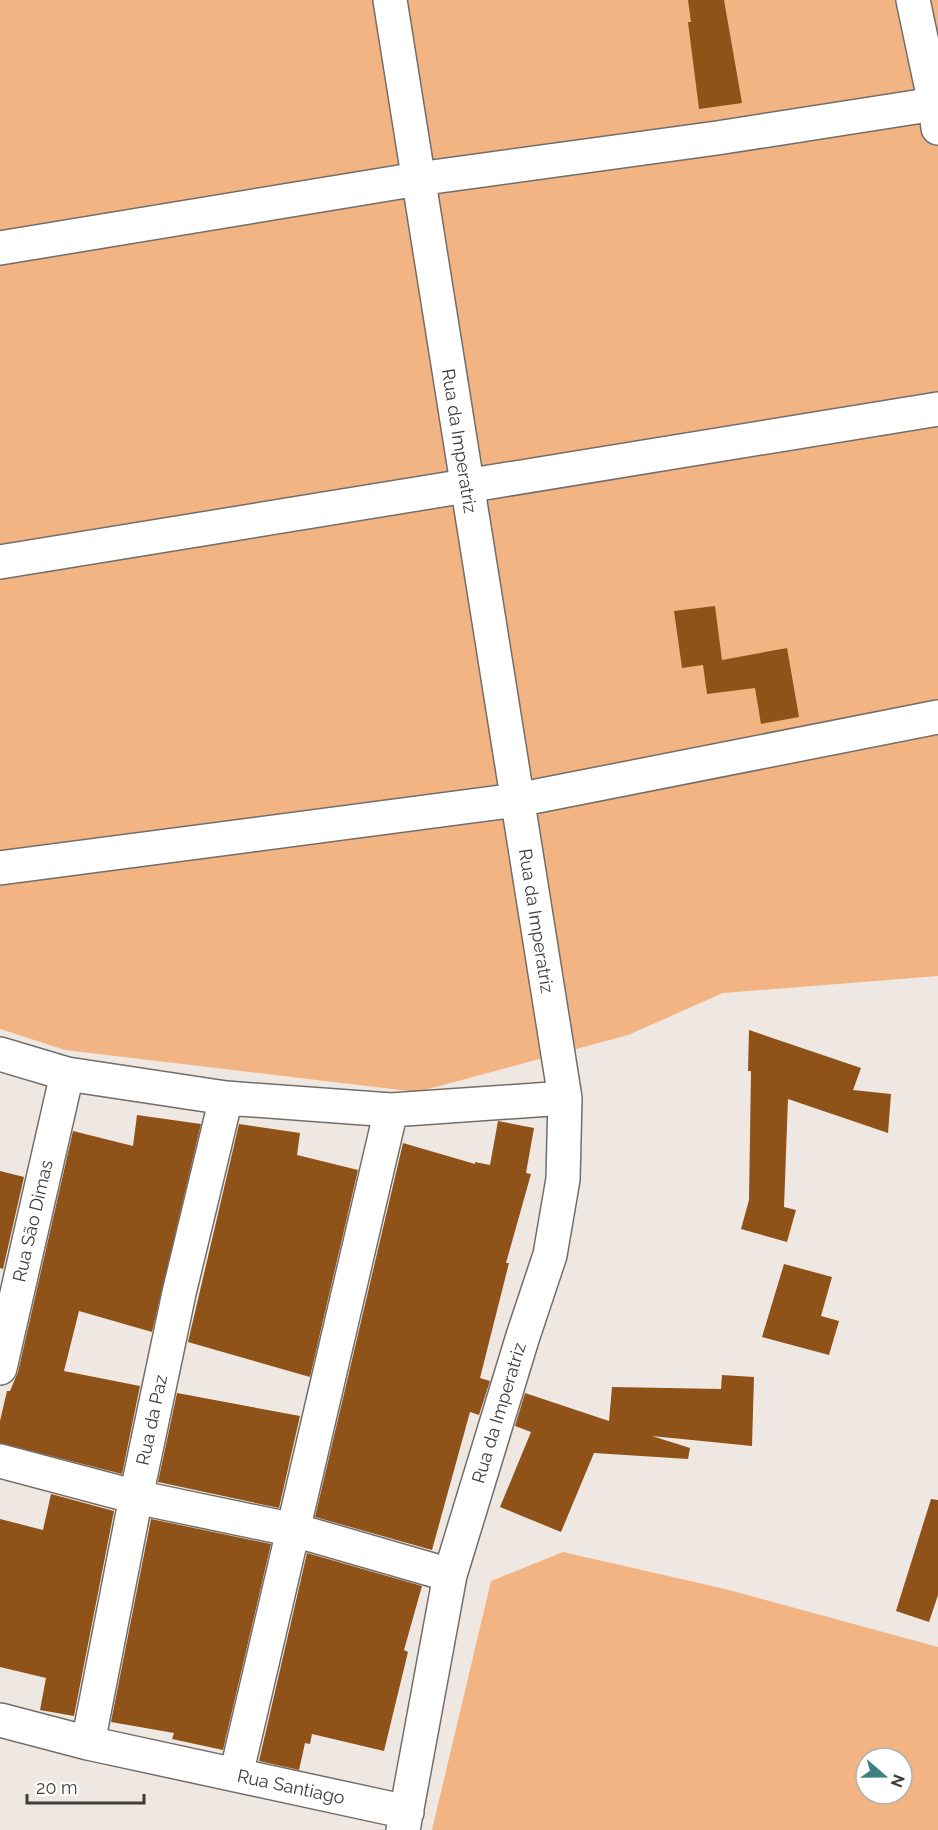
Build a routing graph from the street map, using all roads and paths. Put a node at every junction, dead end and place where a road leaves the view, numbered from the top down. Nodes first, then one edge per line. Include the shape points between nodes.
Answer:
1 (390, 0) edge
2 (913, 0) edge
3 (936, 116) edge
4 (418, 179) junction
5 (0, 248) edge
6 (938, 409) edge
7 (466, 487) junction
8 (0, 562) edge
9 (938, 717) edge
10 (517, 800) junction
11 (0, 867) edge
12 (0, 1054) edge
13 (67, 1074) junction
14 (226, 1098) junction
15 (565, 1098) junction
16 (391, 1110) junction
17 (0, 1368) edge
18 (0, 1461) edge
19 (136, 1497) junction
20 (294, 1530) junction
21 (450, 1575) junction
22 (0, 1720) edge
23 (88, 1743) junction
24 (236, 1775) junction
25 (405, 1821) edge

1 - 4 street, Rua da Imperatriz
2 - 3 street
3 - 4 street via 717,138
4 - 5 street
4 - 7 street, Rua da Imperatriz
6 - 7 street
7 - 8 street
7 - 10 street, Rua da Imperatriz
9 - 10 street
10 - 11 street
10 - 15 street, Rua da Imperatriz
12 - 13 street
13 - 14 street
13 - 17 street, Rua São Dimas
14 - 16 street
14 - 19 street, Rua da Paz
15 - 16 street
15 - 21 street, Rua da Imperatriz via 563,1179 550,1255
16 - 20 street
18 - 19 street
19 - 20 street
19 - 23 street, Rua da Paz
20 - 21 street
20 - 24 street
21 - 25 street, Rua da Imperatriz
22 - 23 street, Rua Santiago
23 - 24 street, Rua Santiago
24 - 25 street, Rua Santiago

